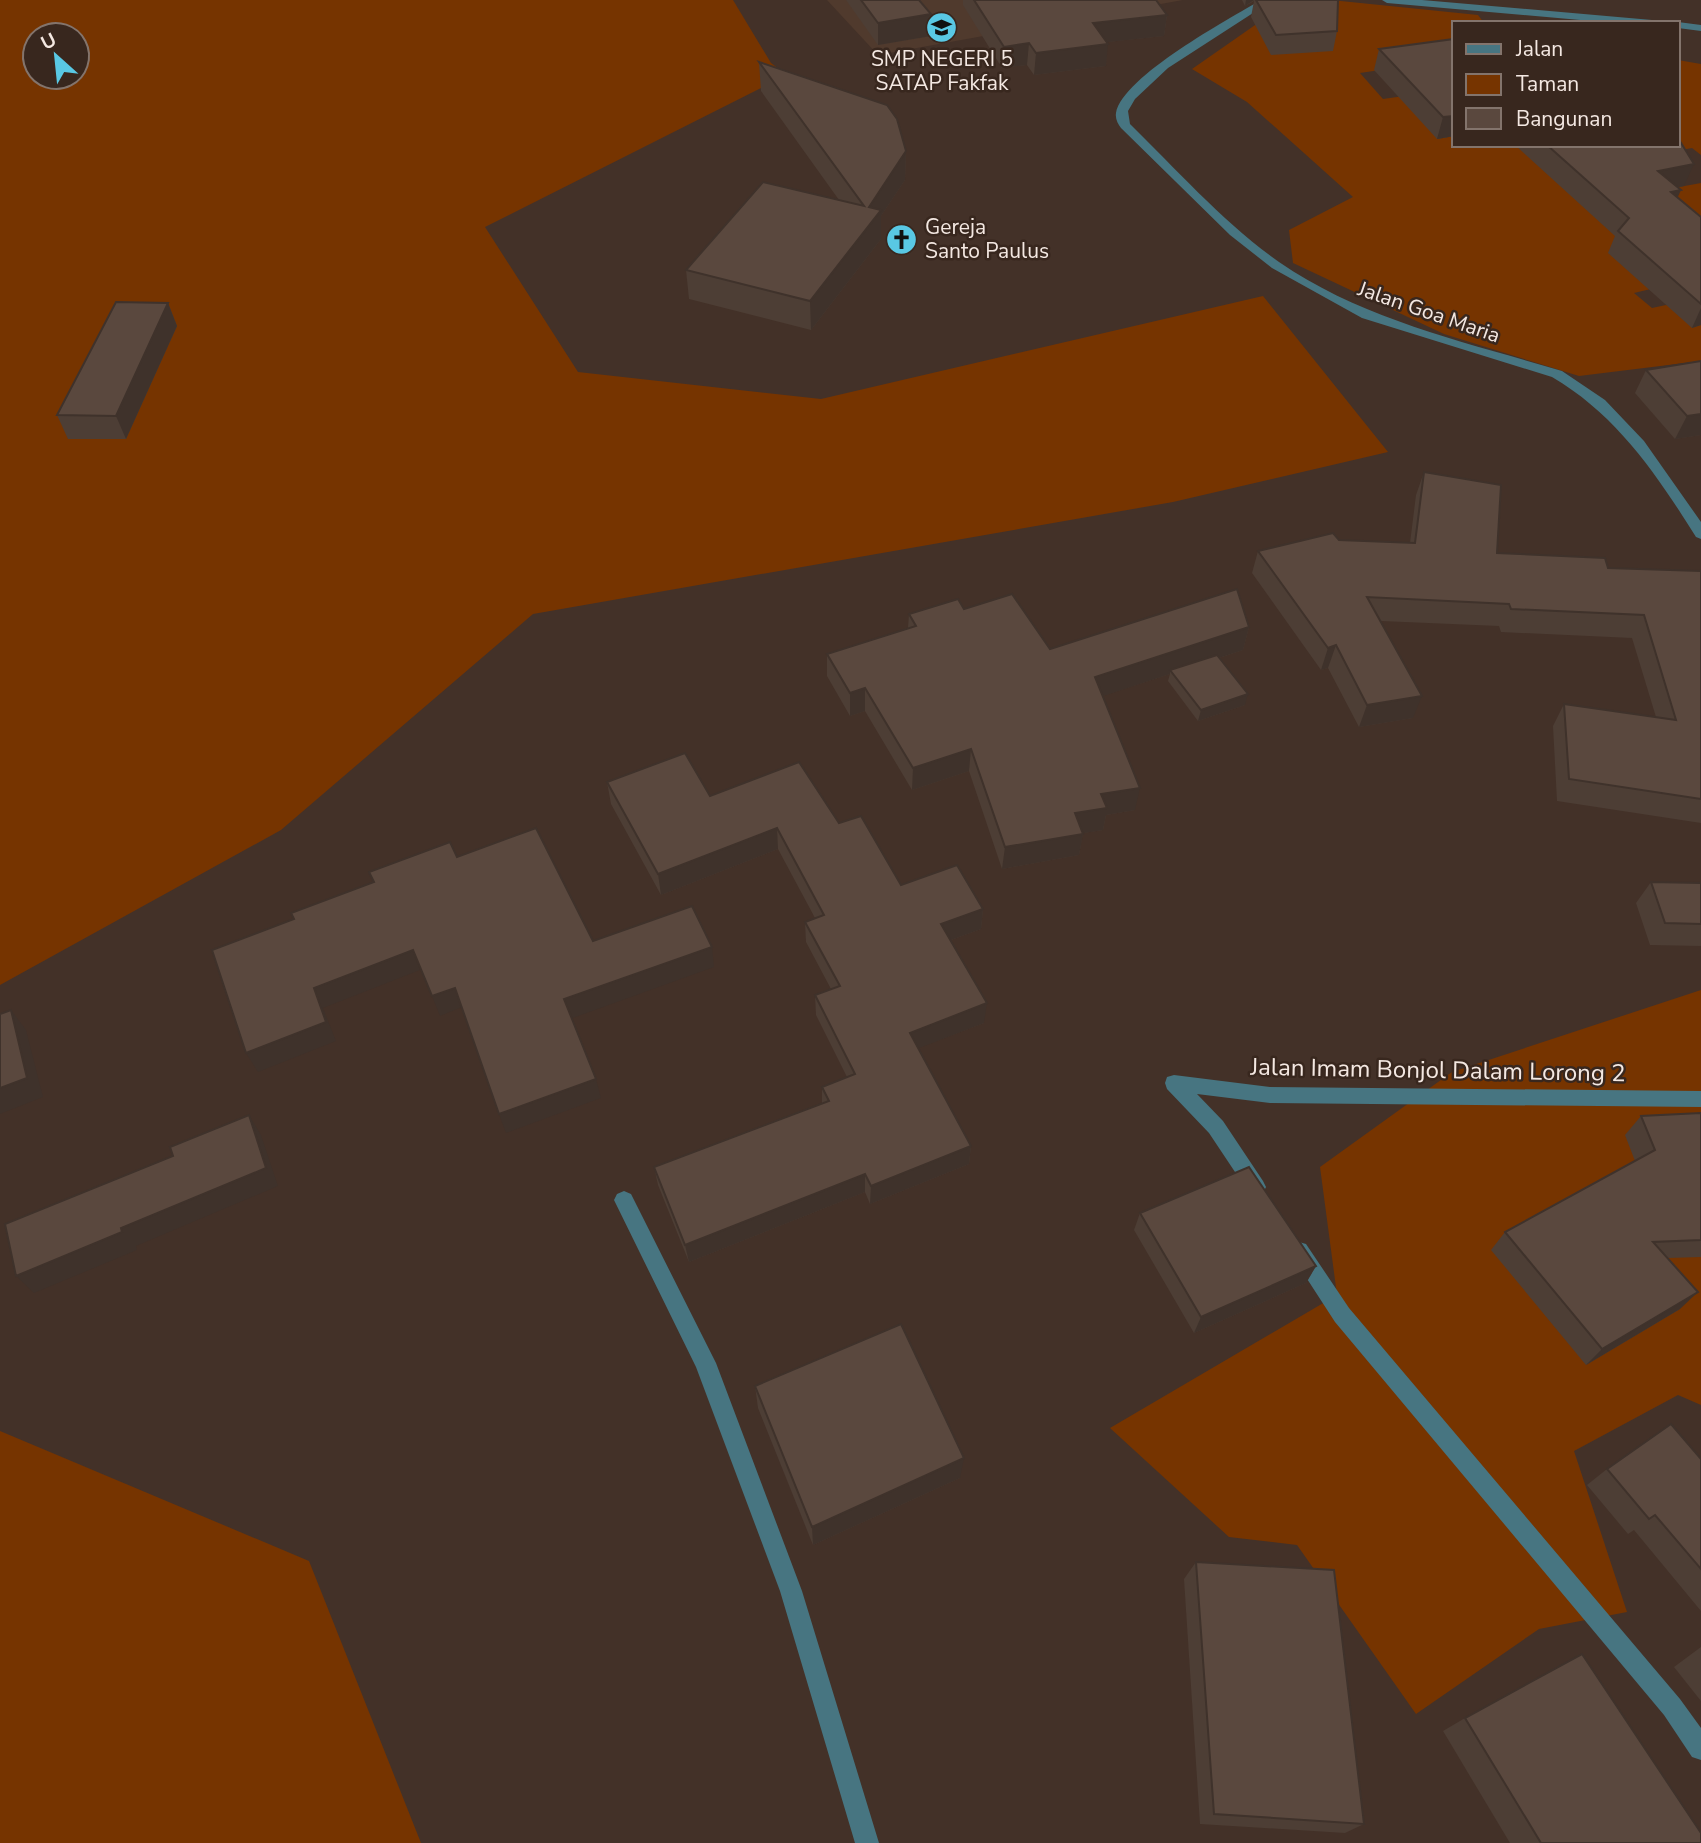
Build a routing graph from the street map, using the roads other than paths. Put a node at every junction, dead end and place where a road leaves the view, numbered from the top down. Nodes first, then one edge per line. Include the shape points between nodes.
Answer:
1 (1268, 0) edge
2 (1387, 0) edge
3 (1629, 21) edge
4 (1680, 25) edge
5 (1701, 28) edge
6 (1701, 534) edge
7 (1701, 1099) edge
8 (624, 1200) dead end
9 (1268, 1204) edge
10 (1290, 1237) edge
11 (1701, 1748) edge
12 (867, 1843) edge

1 - 6 street, Jalan Goa Maria via 1169,63 1134,91 1121,111 1125,126 1234,232 1276,265 1366,315 1575,383 1651,457
2 - 3 street
4 - 5 street
7 - 9 street, Jalan Imam Bonjol Dalam Lorong 2 via 1270,1095 1174,1083 1216,1127
8 - 12 street via 705,1363 791,1591
10 - 11 street via 1342,1314 1672,1707

